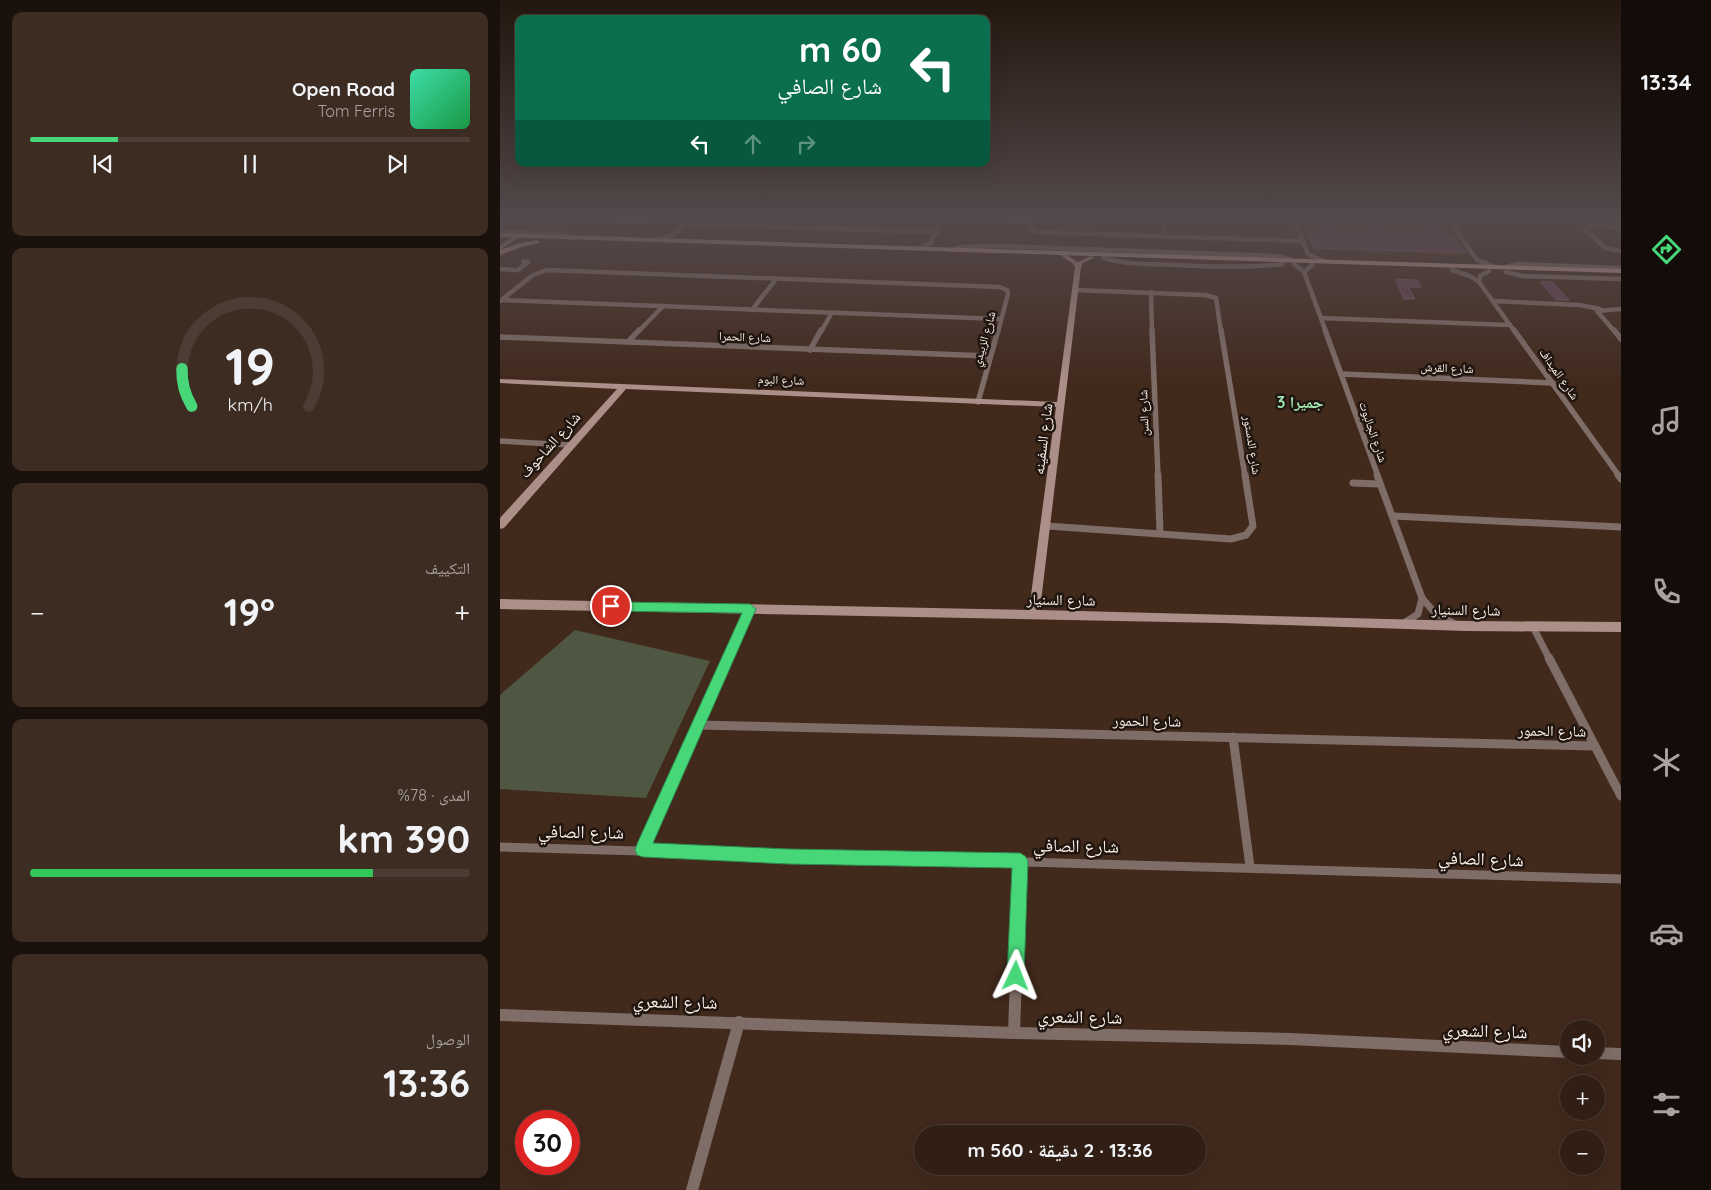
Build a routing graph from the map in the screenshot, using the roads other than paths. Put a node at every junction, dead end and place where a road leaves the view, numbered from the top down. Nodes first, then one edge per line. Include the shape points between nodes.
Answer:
1 (537, 274) edge
2 (637, 274) edge
3 (1077, 274) edge
4 (1305, 274) edge
5 (1463, 274) edge
6 (1484, 274) edge
7 (1514, 274) edge
8 (1621, 274) edge
9 (776, 279) junction
10 (1612, 279) joint
11 (1479, 282) junction
12 (1075, 290) junction
13 (1151, 292) junction
14 (500, 300) edge
15 (1494, 301) junction
16 (663, 306) junction
17 (1600, 309) junction
18 (1621, 309) edge
19 (752, 310) junction
20 (831, 314) junction
21 (1321, 318) junction
22 (1000, 319) junction
23 (1510, 325) junction
24 (500, 337) edge
25 (1621, 339) edge
26 (628, 342) junction
27 (810, 350) junction
28 (989, 356) junction
29 (1341, 374) junction
30 (500, 381) edge
31 (1553, 383) junction
32 (624, 386) junction
33 (978, 402) junction
34 (1060, 405) junction
35 (500, 441) edge
36 (570, 445) junction
37 (1621, 479) edge
38 (1353, 483) dead end
39 (1379, 484) junction
40 (1393, 516) junction
41 (500, 525) edge
42 (1047, 526) junction
43 (1621, 527) edge
44 (1160, 533) junction
45 (1422, 598) junction
46 (500, 604) edge
47 (750, 609) junction
48 (1034, 615) junction
49 (1402, 624) junction
50 (1459, 625) junction
51 (1533, 627) junction
52 (1621, 627) edge
53 (698, 725) junction
54 (1233, 737) junction
55 (1594, 746) junction
56 (1621, 796) edge
57 (500, 847) edge
58 (643, 850) junction
59 (1020, 861) junction
60 (1250, 867) junction
61 (1621, 879) edge
62 (500, 1015) edge
63 (739, 1022) junction
64 (1014, 1033) junction
65 (1560, 1052) edge
66 (1605, 1053) edge
67 (1621, 1054) edge
68 (692, 1190) edge

1 - 14 street, شارع الزبيدي
2 - 9 street, شارع الزبيدي
3 - 12 street, شارع السفينه
4 - 21 street, شارع الجالبوت
5 - 11 street, شارع الميداف
6 - 11 street
7 - 10 street
8 - 10 main road
9 - 19 street
9 - 22 street, شارع الزبيدي via 1000,287 1008,294
11 - 15 street, شارع الميداف
12 - 13 street, شارع الدستور
12 - 34 street, شارع السفينه
13 - 44 street, شارع السن
13 - 44 street, شارع الدستور via 1208,295 1218,300 1254,521 1251,531 1232,539
14 - 16 street
15 - 17 street
15 - 23 street, شارع الميداف
16 - 19 street
16 - 26 street
17 - 18 street
17 - 25 street via 1597,312
19 - 20 street
20 - 22 street
20 - 27 street
21 - 23 street
21 - 29 street, شارع الجالبوت
22 - 28 street, شارع الزبيدي
23 - 31 street, شارع الميداف
24 - 26 street, شارع الحمرا
26 - 27 street, شارع الحمرا
27 - 28 street, شارع الحمرا
28 - 33 street, شارع الزبيدي
29 - 31 street, شارع القرش
29 - 39 street, شارع الجالبوت
30 - 32 street, شارع البوم
31 - 37 street, شارع الميداف
32 - 33 street, شارع البوم
32 - 36 street, شارع الشاحوف
33 - 34 street, شارع البوم
34 - 42 street, شارع السفينه
35 - 36 street
36 - 41 street, شارع الشاحوف
38 - 39 street
39 - 40 street, شارع الجالبوت
40 - 43 street
40 - 45 street, شارع الجالبوت
42 - 44 street, شارع الدستور
42 - 48 street, شارع السفينه
45 - 49 street via 1417,615
45 - 50 street, شارع الجالبوت via 1440,616
46 - 47 street, شارع السنيار
47 - 48 street, شارع السنيار
47 - 53 street
48 - 49 street, شارع السنيار
49 - 50 street, شارع السنيار
50 - 51 street, شارع السنيار
51 - 52 street, شارع السنيار
51 - 55 street
53 - 54 street, شارع الحمور
53 - 58 street
54 - 55 street, شارع الحمور
54 - 60 street
55 - 56 street
57 - 58 street, شارع الصافي
58 - 59 street, شارع الصافي
59 - 60 street, شارع الصافي
59 - 64 street
60 - 61 street, شارع الصافي
62 - 63 street, شارع الشعري
63 - 64 street, شارع الشعري
63 - 68 street
64 - 65 street, شارع الشعري via 1290,1039
66 - 67 street

